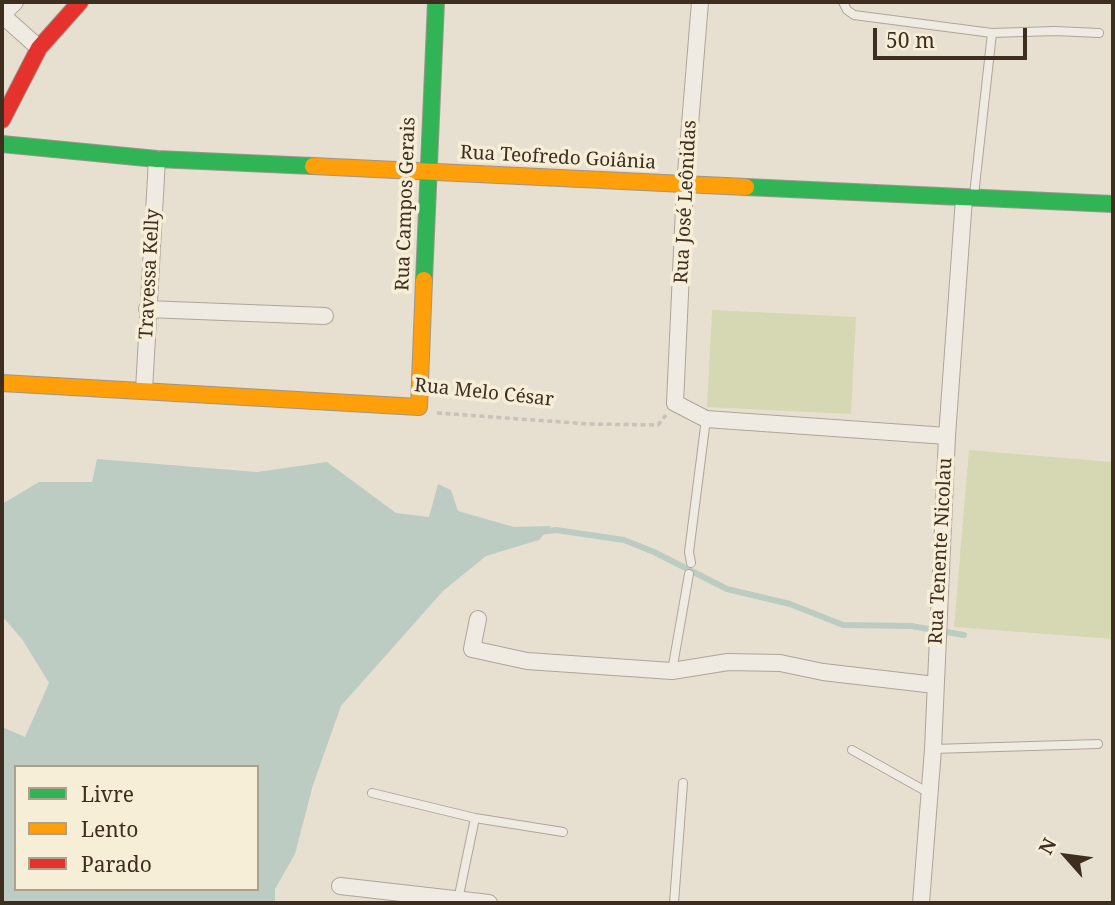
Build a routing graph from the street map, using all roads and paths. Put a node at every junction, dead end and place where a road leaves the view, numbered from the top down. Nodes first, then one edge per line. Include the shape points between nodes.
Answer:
1 (15, 2) edge
2 (80, 2) edge
3 (436, 2) edge
4 (700, 2) edge
5 (843, 2) edge
6 (2, 15) edge
7 (992, 33) junction
8 (1099, 33) dead end
9 (38, 48) junction
10 (2, 120) edge
11 (2, 144) edge
12 (157, 159) junction
13 (428, 173) junction
14 (685, 186) junction
15 (969, 198) junction
16 (1113, 204) edge
17 (147, 309) junction
18 (325, 316) dead end
19 (2, 383) edge
20 (144, 390) junction
21 (676, 403) junction
22 (419, 407) junction
23 (706, 419) junction
24 (947, 436) junction
25 (691, 564) dead end
26 (689, 574) dead end
27 (478, 619) dead end
28 (672, 671) junction
29 (935, 685) junction
30 (1098, 744) dead end
31 (933, 750) junction
32 (852, 751) dead end
33 (683, 783) dead end
34 (372, 793) dead end
35 (929, 793) junction
36 (475, 818) junction
37 (563, 832) dead end
38 (340, 886) dead end
39 (458, 900) junction
40 (489, 903) edge
41 (674, 903) edge
42 (921, 903) edge

1 - 6 street
2 - 9 street
3 - 13 street, Rua Campos Gerais
4 - 14 street, Rua José Leônidas
5 - 7 lane via 855,15
6 - 9 street
7 - 8 lane
7 - 15 lane
9 - 10 street
11 - 12 street, Rua Teofredo Goiânia
12 - 13 street, Rua Teofredo Goiânia
12 - 17 street, Travessa Kelly
13 - 14 street, Rua Teofredo Goiânia
13 - 22 street, Rua Campos Gerais
14 - 15 street, Rua Teofredo Goiânia
14 - 21 street, Rua José Leônidas
15 - 16 street, Rua Teofredo Goiânia
15 - 24 street, Rua Tenente Nicolau
17 - 18 street
17 - 20 street, Travessa Kelly
19 - 20 street, Rua Melo César
20 - 22 street, Rua Melo César
21 - 22 path, Rua Melo César via 657,425 475,417 429,413
21 - 23 street
23 - 24 street
23 - 25 lane
24 - 29 street, Rua Tenente Nicolau
26 - 28 lane
27 - 28 street via 472,649 527,661
28 - 29 street via 728,662 766,662
29 - 31 street, Rua Tenente Nicolau
30 - 31 lane
31 - 35 street, Rua Tenente Nicolau
32 - 35 lane
33 - 41 lane
34 - 36 lane
35 - 42 street, Rua Tenente Nicolau
36 - 37 lane
36 - 39 lane
38 - 39 street
39 - 40 street

